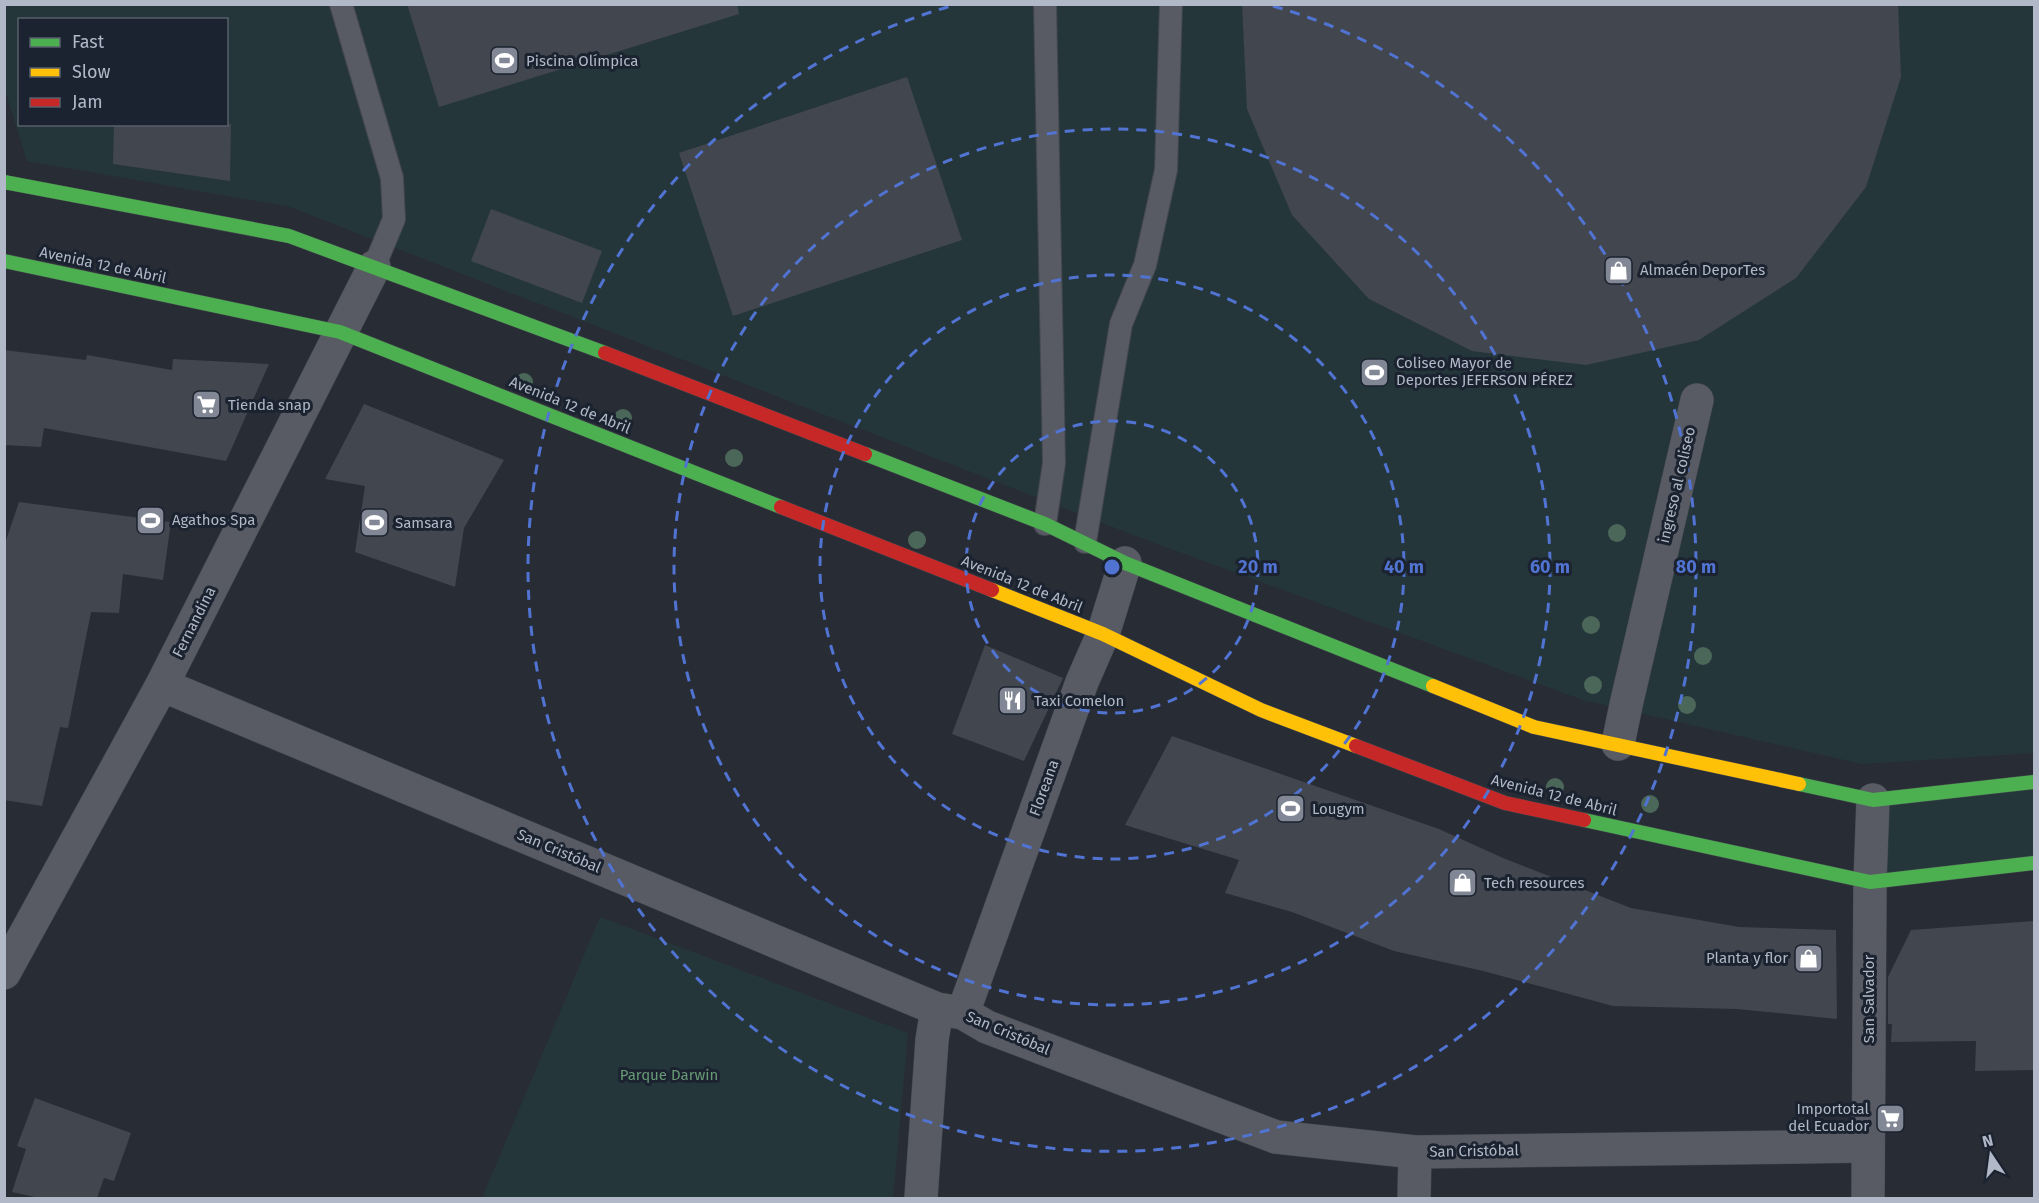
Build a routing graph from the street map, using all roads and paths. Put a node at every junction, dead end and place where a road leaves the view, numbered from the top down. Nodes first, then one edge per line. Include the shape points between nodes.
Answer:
1 (341, 4) edge
2 (1045, 4) edge
3 (1172, 4) edge
4 (4, 182) edge
5 (4, 261) edge
6 (374, 267) junction
7 (340, 332) junction
8 (1697, 400) dead end
9 (1045, 524) junction
10 (1085, 542) junction
11 (1125, 563) junction
12 (1103, 634) junction
13 (162, 685) junction
14 (1618, 744) junction
15 (2034, 782) edge
16 (1873, 800) junction
17 (2034, 862) edge
18 (1870, 882) junction
19 (4, 973) edge
20 (950, 1011) junction
21 (1868, 1146) junction
22 (1415, 1152) junction
23 (921, 1198) edge
24 (1414, 1198) edge
25 (1868, 1198) edge

1 - 6 lane via 392,178 394,219
2 - 9 lane via 1054,463
3 - 10 lane via 1166,170 1145,265 1121,324
4 - 6 main road via 289,236
5 - 7 main road, Avenida 12 de Abril
6 - 7 street, Fernandina
6 - 9 main road via 623,359
7 - 12 main road, Avenida 12 de Abril
7 - 13 street, Fernandina
8 - 14 street, ingreso al coliseo
9 - 10 main road
10 - 11 main road
11 - 12 street, Floreana
11 - 14 main road via 1534,727
12 - 18 main road, Avenida 12 de Abril via 1261,710 1505,803
12 - 20 street, Floreana
13 - 19 street, Fernandina
13 - 20 street, San Cristóbal
14 - 16 main road
15 - 16 main road
16 - 18 street, San Salvador
17 - 18 main road, Avenida 12 de Abril
18 - 21 street, San Salvador
20 - 22 street, San Cristóbal via 1276,1137
20 - 23 street, Floreana via 932,1040
21 - 22 street, San Cristóbal
21 - 25 street, San Salvador
22 - 24 street

